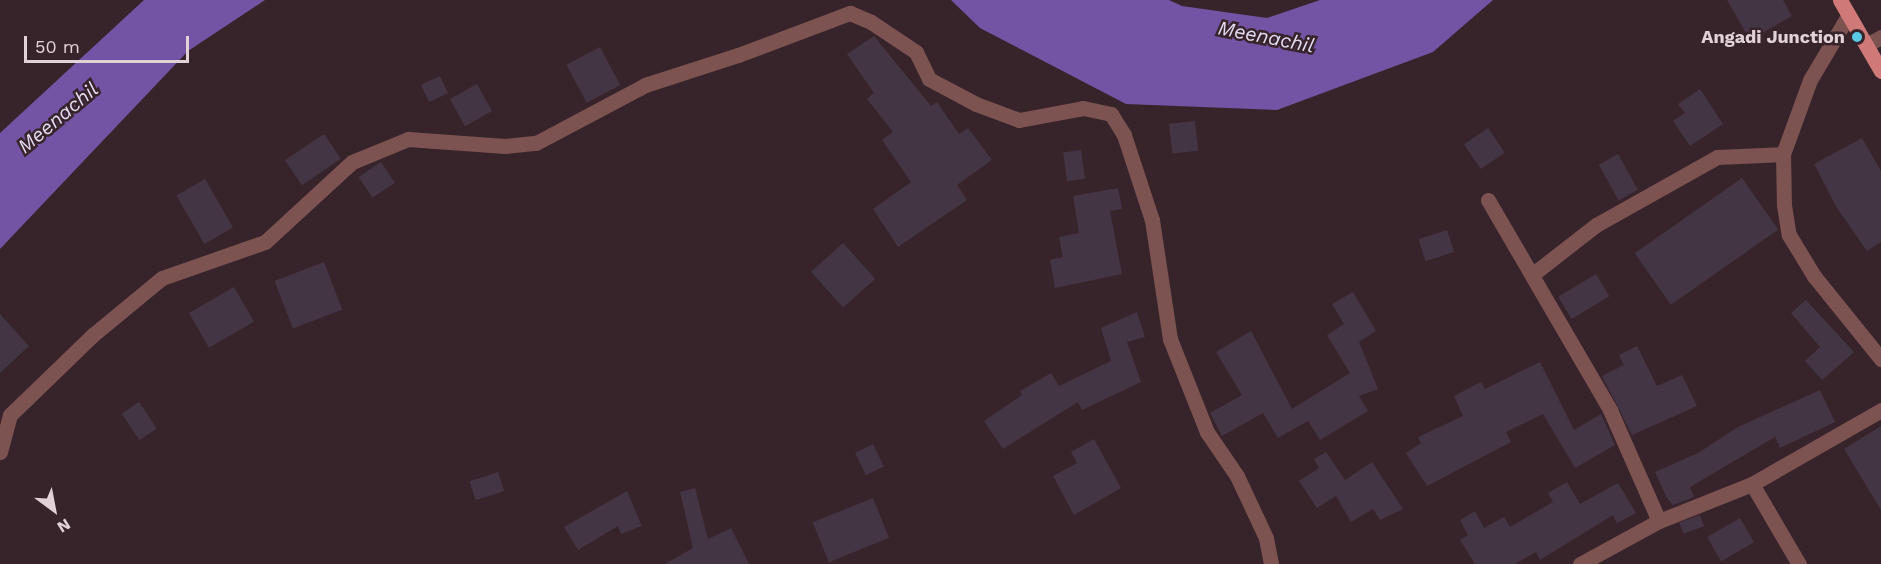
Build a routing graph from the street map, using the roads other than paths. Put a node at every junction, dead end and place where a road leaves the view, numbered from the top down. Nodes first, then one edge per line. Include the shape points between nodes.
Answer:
1 (1840, 0) edge
2 (1848, 16) junction
3 (1881, 37) edge
4 (1866, 45) junction
5 (1881, 70) edge
6 (1783, 154) junction
7 (1488, 200) dead end
8 (1533, 274) junction
9 (1881, 359) edge
10 (1881, 410) edge
11 (0, 452) edge
12 (1752, 484) junction
13 (1659, 521) junction
14 (1271, 564) edge
15 (1580, 564) edge
16 (1799, 564) edge

1 - 2 main road
2 - 4 main road
2 - 6 street via 1810,80
3 - 4 street
4 - 5 main road
6 - 8 street via 1717,157 1596,225
6 - 9 street via 1789,235 1814,276
7 - 8 street
8 - 13 street via 1610,410
10 - 12 street
11 - 14 street via 10,415 94,334 162,278 265,242 352,162 408,139 505,146 536,143 645,85 849,13 871,22 916,52 929,79 976,104 1019,120 1083,108 1111,114 1124,135 1152,220 1170,339 1207,432 1237,476 1266,538
12 - 13 street
12 - 16 street
13 - 15 street

